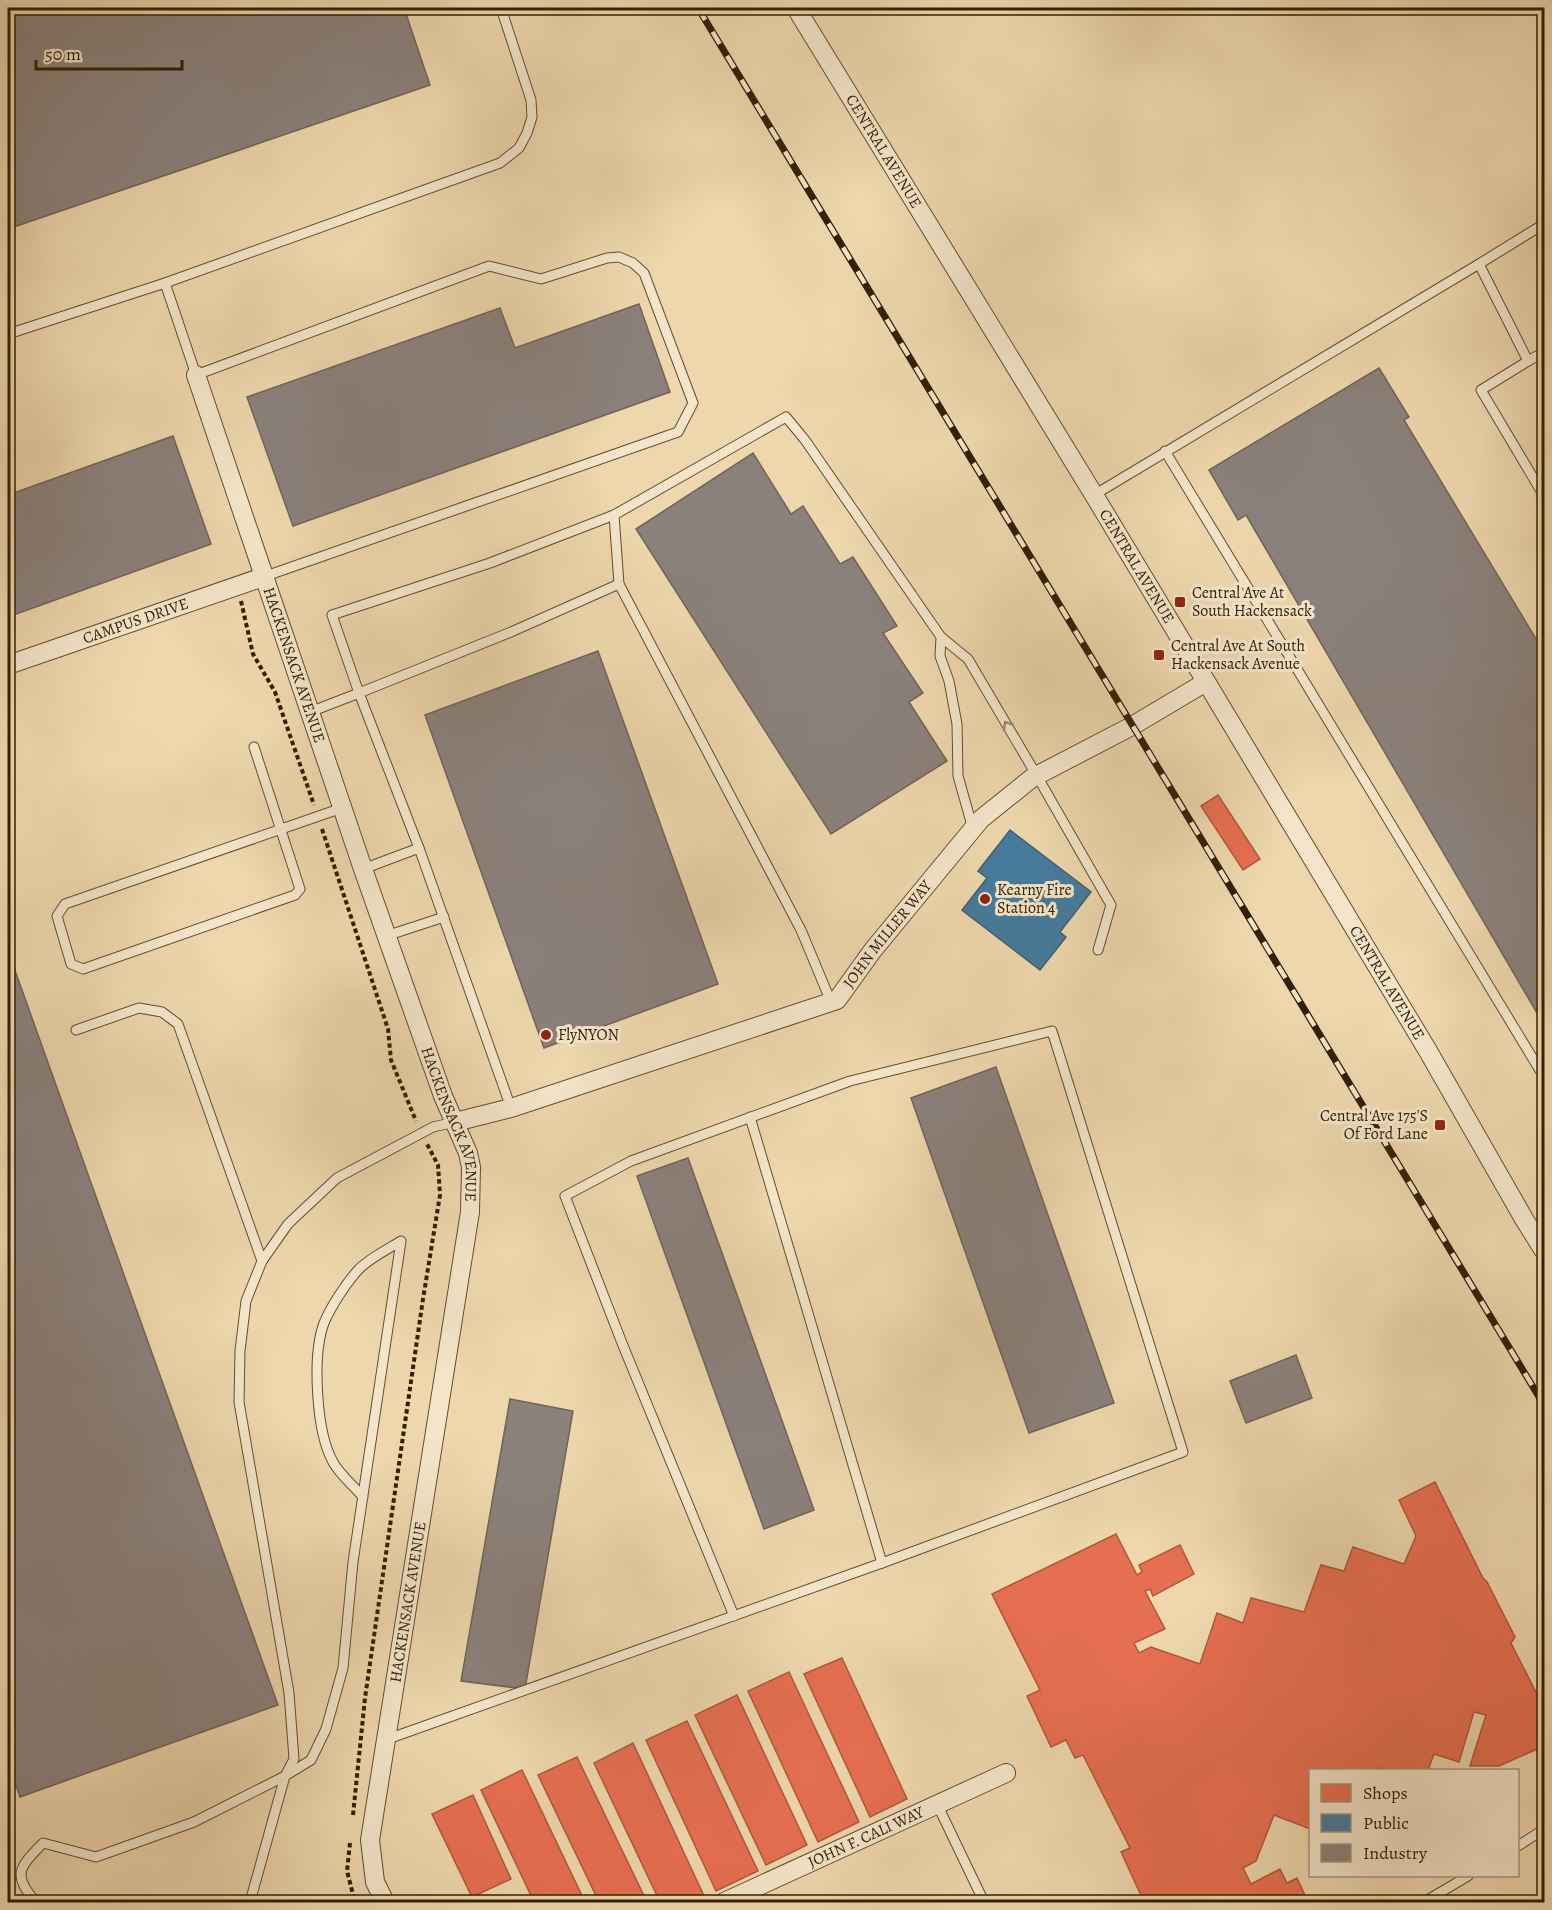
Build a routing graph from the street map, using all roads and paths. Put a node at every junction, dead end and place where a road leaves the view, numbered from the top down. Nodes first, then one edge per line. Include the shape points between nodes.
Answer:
1 (501, 8) edge
2 (796, 8) edge
3 (1545, 224) edge
4 (1479, 264) junction
5 (165, 282) junction
6 (8, 334) edge
7 (1545, 352) edge
8 (1528, 362) junction
9 (196, 375) junction
10 (1165, 452) junction
11 (1094, 495) junction
12 (1545, 496) edge
13 (614, 515) junction
14 (262, 577) junction
15 (619, 584) junction
16 (237, 586) junction
17 (940, 637) junction
18 (8, 665) edge
19 (1206, 682) junction
20 (359, 693) junction
21 (309, 712) junction
22 (254, 747) dead end
23 (1037, 776) junction
24 (342, 808) junction
25 (318, 817) junction
26 (282, 829) junction
27 (973, 829) junction
28 (419, 848) junction
29 (363, 869) junction
30 (444, 917) junction
31 (386, 936) junction
32 (1098, 950) dead end
33 (831, 1002) junction
34 (76, 1029) dead end
35 (1545, 1077) edge
36 (409, 1105) dead end
37 (511, 1108) junction
38 (750, 1117) junction
39 (455, 1122) junction
40 (432, 1154) dead end
41 (1545, 1251) edge
42 (262, 1261) junction
43 (363, 1497) junction
44 (882, 1563) junction
45 (734, 1616) junction
46 (385, 1740) junction
47 (1006, 1773) dead end
48 (285, 1776) junction
49 (938, 1804) junction
50 (353, 1819) dead end
51 (1545, 1833) edge
52 (351, 1839) dead end
53 (1519, 1845) edge
54 (1465, 1877) edge
55 (36, 1902) edge
56 (250, 1902) edge
57 (355, 1902) edge
58 (385, 1902) edge
59 (724, 1902) edge
60 (984, 1902) edge
61 (1424, 1902) edge

1 - 5 lane via 531,100 532,117 519,148 500,163
2 - 11 street, CENTRAL AVENUE
3 - 4 lane
4 - 8 lane
4 - 10 lane
5 - 6 lane
5 - 9 lane
7 - 8 lane
8 - 12 lane via 1480,390
9 - 14 street, HACKENSACK AVENUE
9 - 14 lane via 489,266 541,279 620,257 644,273 693,403 678,432
10 - 11 lane
10 - 35 lane
11 - 19 street, CENTRAL AVENUE
13 - 15 lane
13 - 17 lane via 786,417
13 - 20 lane via 332,615
14 - 16 street, CAMPUS DRIVE
14 - 21 street, HACKENSACK AVENUE
15 - 20 lane
15 - 33 lane via 801,930
16 - 18 street, CAMPUS DRIVE
16 - 25 path via 253,654 275,692
23 -> 17 lane via 968,659
17 - 27 lane via 940,656 957,724 958,776
19 - 23 street, JOHN MILLER WAY
19 - 41 street, CENTRAL AVENUE
20 - 21 lane
20 - 28 lane
21 - 24 street, HACKENSACK AVENUE
22 - 26 lane
23 - 27 street, JOHN MILLER WAY
23 - 32 lane via 1111,905
24 - 25 lane
24 - 29 street, HACKENSACK AVENUE
25 - 26 lane
25 - 36 path via 388,1029 391,1060
26 - 26 lane via 65,904 57,916 71,964 83,969 296,895 300,889
27 - 33 street, JOHN MILLER WAY via 837,1000
28 - 29 lane
28 - 30 lane
29 - 31 street, HACKENSACK AVENUE
30 - 31 lane
30 - 37 lane
31 - 39 street, HACKENSACK AVENUE
33 - 37 street, JOHN MILLER WAY
34 - 42 lane via 140,1008 162,1012 178,1024
37 - 39 street, JOHN MILLER WAY
38 - 44 lane
38 - 44 lane via 850,1081 1052,1031 1183,1452
38 - 45 lane via 631,1161 565,1196
39 - 42 lane via 433,1128 337,1178 288,1224
39 - 46 street, HACKENSACK AVENUE via 471,1167 470,1212
40 - 50 path via 438,1166 440,1195 365,1698
42 - 48 lane via 246,1301 239,1402 289,1693 294,1758
43 - 43 lane via 386,1346 401,1241 361,1267 345,1286 324,1323 318,1354 317,1391 333,1462
43 - 48 lane via 343,1668 336,1694 326,1729 311,1760
44 - 45 lane
45 - 46 lane
46 - 58 street, HACKENSACK AVENUE via 370,1840 375,1882
47 - 49 street, JOHN F. CALI WAY
48 - 55 lane via 194,1822 96,1857 43,1843 23,1865 21,1880
48 - 56 lane
49 - 59 street, JOHN F. CALI WAY
49 - 60 lane
51 - 53 lane via 1538,1833
52 - 57 path via 347,1870
54 - 61 lane

